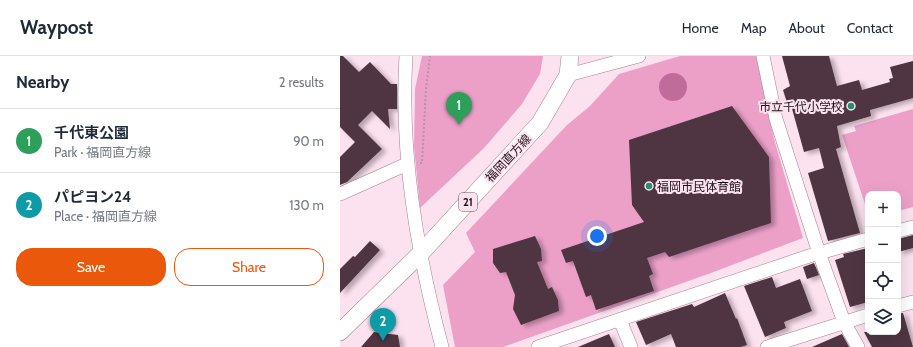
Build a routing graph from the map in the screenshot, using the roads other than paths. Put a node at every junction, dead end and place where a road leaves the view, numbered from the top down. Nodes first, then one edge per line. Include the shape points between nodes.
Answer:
1 (406, 56) edge
2 (570, 56) edge
3 (639, 56) edge
4 (763, 56) edge
5 (568, 76) junction
6 (407, 164) junction
7 (340, 194) edge
8 (913, 227) edge
9 (901, 230) edge
10 (865, 240) edge
11 (421, 253) junction
12 (819, 253) junction
13 (913, 302) edge
14 (901, 305) edge
15 (865, 316) edge
16 (620, 320) junction
17 (844, 322) junction
18 (340, 332) edge
19 (442, 347) edge
20 (538, 347) edge
21 (631, 347) edge
22 (767, 347) edge
23 (858, 347) edge

1 - 6 street via 404,76
2 - 5 main road, 福岡直方線 / 21
3 - 5 street
4 - 12 street via 776,119
5 - 11 main road, 福岡直方線 / 21 via 540,123
6 - 7 street
6 - 11 street
8 - 9 street
10 - 12 street
11 - 18 main road, 福岡直方線 / 21
11 - 19 street
12 - 16 street
12 - 17 street
13 - 14 street
15 - 17 street
16 - 20 street
16 - 21 street
17 - 22 street
17 - 23 street

